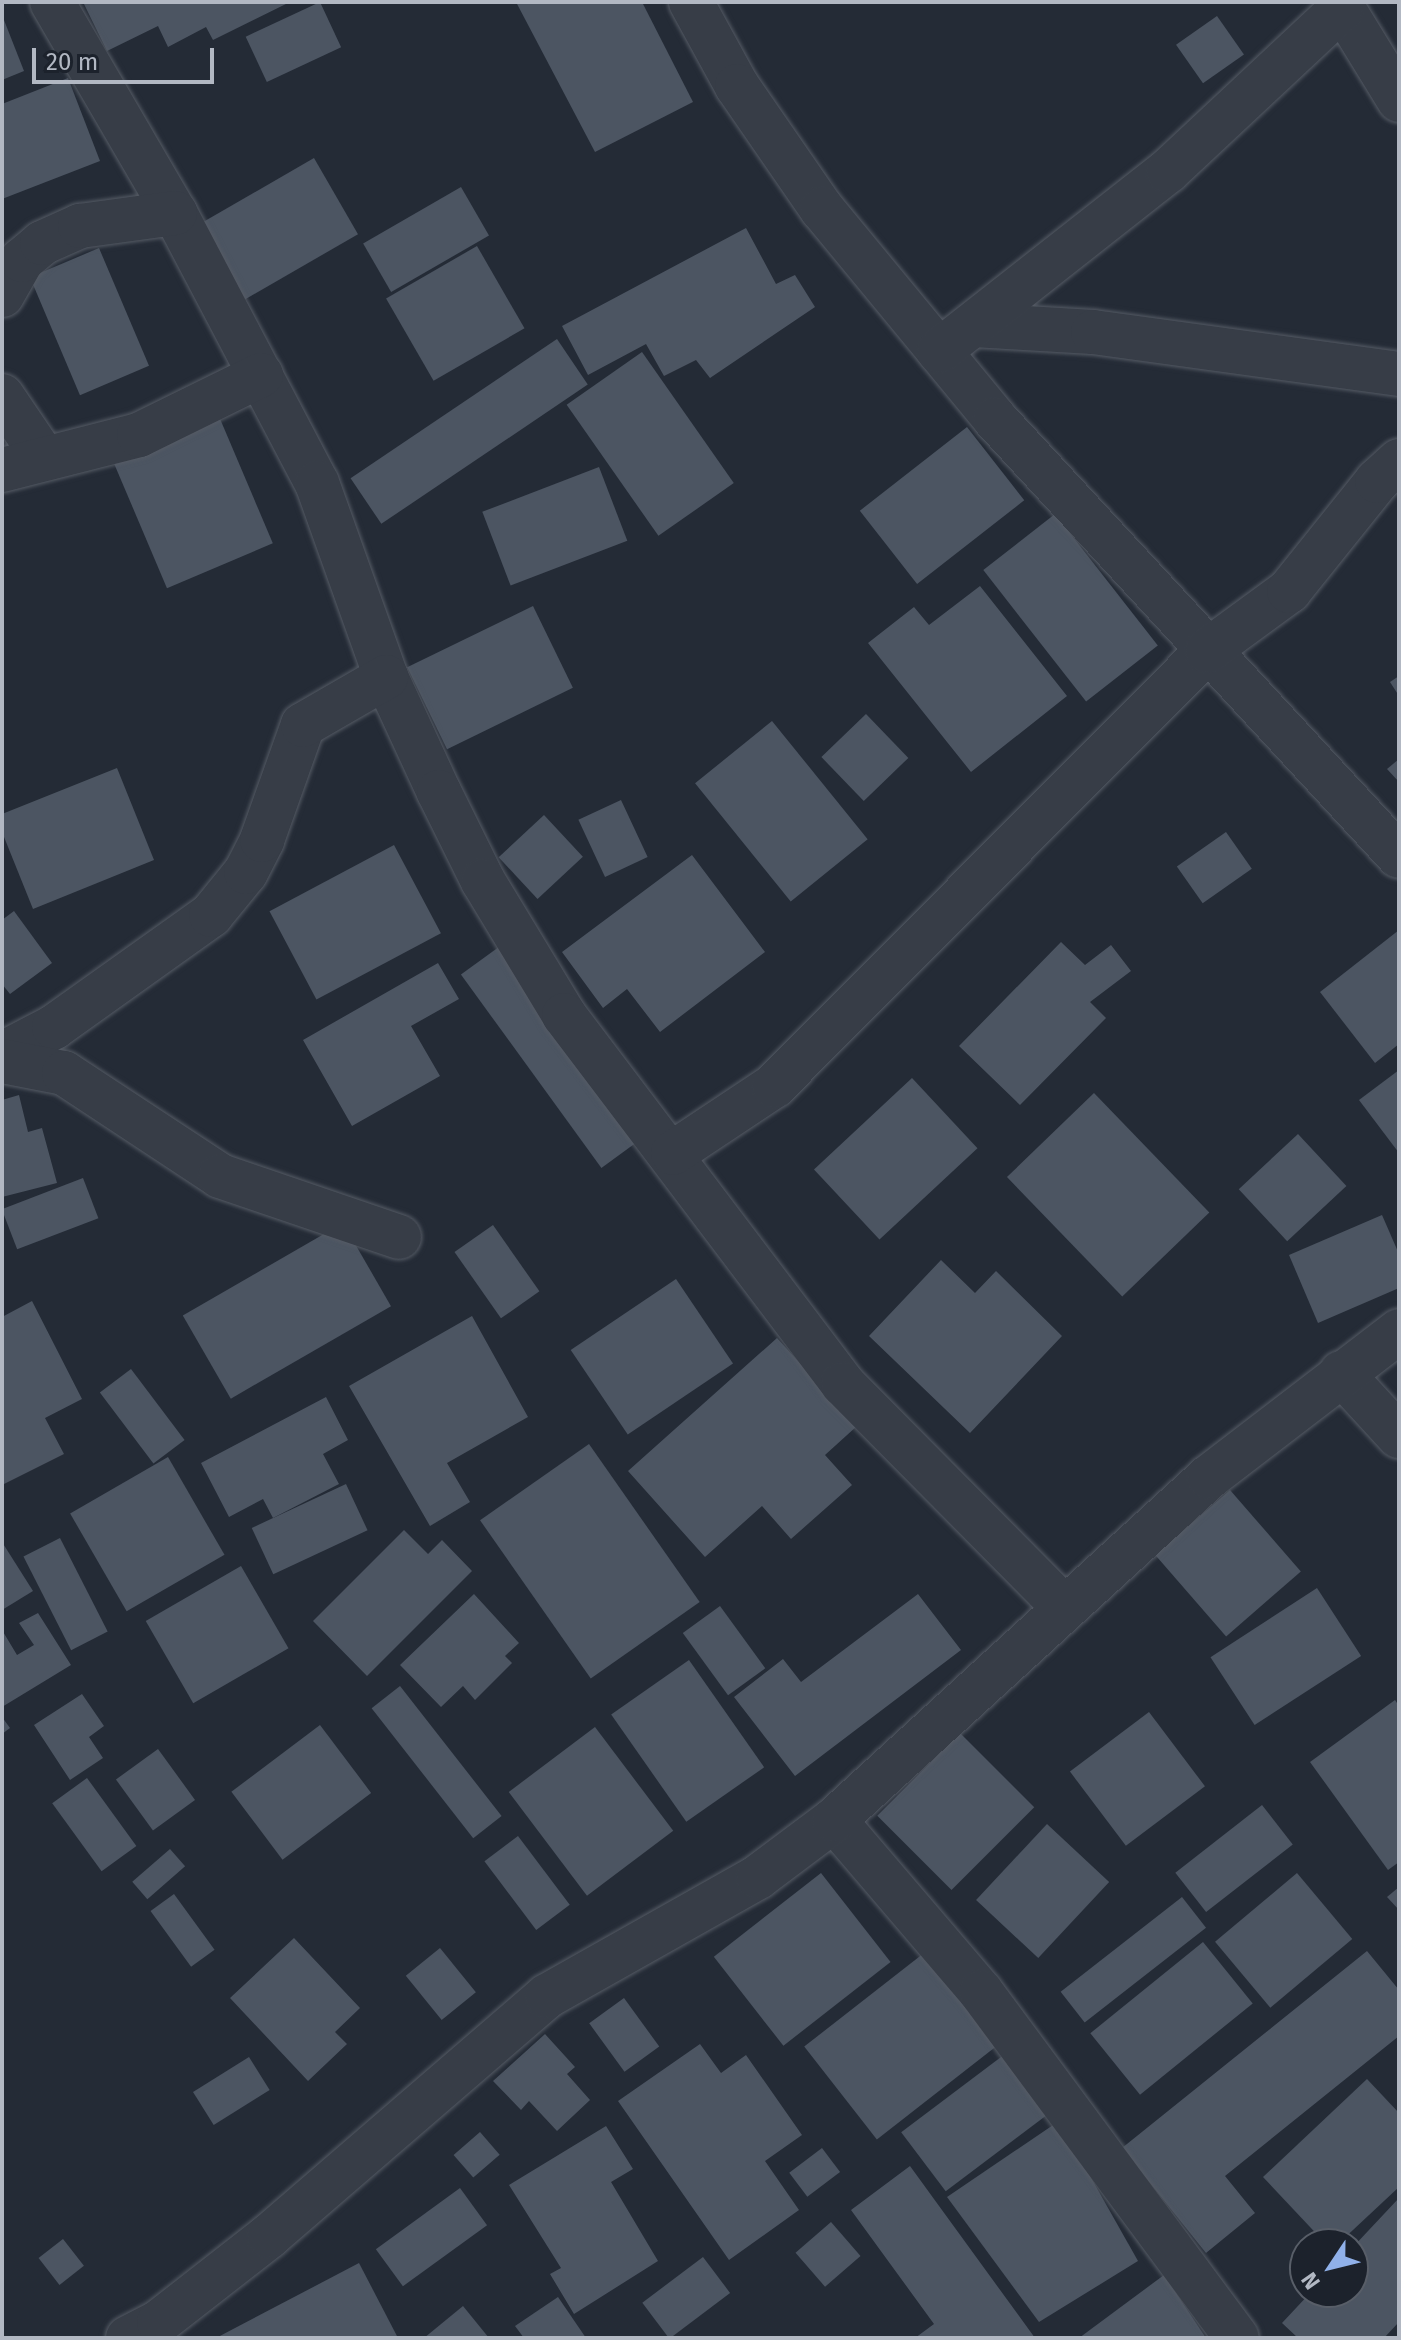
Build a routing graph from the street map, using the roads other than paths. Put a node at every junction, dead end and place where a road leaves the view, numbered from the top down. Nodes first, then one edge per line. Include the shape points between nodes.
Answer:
1 (52, 2) edge
2 (691, 2) edge
3 (1340, 6) edge
4 (1399, 100) edge
5 (175, 213) junction
6 (9, 271) edge
7 (974, 325) junction
8 (939, 351) junction
9 (1399, 374) edge
10 (261, 375) junction
11 (2, 396) edge
12 (44, 458) junction
13 (1399, 461) edge
14 (2, 470) edge
15 (1207, 651) junction
16 (386, 677) junction
17 (1399, 856) edge
18 (2, 1054) edge
19 (2, 1061) edge
20 (673, 1153) junction
21 (399, 1237) dead end
22 (1399, 1331) edge
23 (1341, 1373) junction
24 (1399, 1436) edge
25 (1063, 1606) junction
26 (834, 1820) junction
27 (152, 2333) edge
28 (1237, 2338) edge

1 - 5 street
2 - 8 street via 737,86 822,209
3 - 4 street
3 - 7 street via 1168,171
5 - 6 street via 80,226 42,243
5 - 10 street
7 - 8 street
7 - 9 street via 1093,332
8 - 15 street via 1073,508
10 - 12 street via 139,435
10 - 16 street via 317,483
11 - 12 street
12 - 14 street
13 - 15 street via 1289,591
15 - 17 street
15 - 20 street via 774,1086
16 - 18 street via 303,725 262,840 246,872 211,915 68,1018
16 - 20 street via 483,881 556,1002
19 - 21 street via 64,1073 220,1176
20 - 25 street via 843,1384
22 - 23 street
23 - 24 street
23 - 25 street via 1209,1477
25 - 26 street
26 - 27 street via 758,1877 547,1996
26 - 28 street via 981,1992

